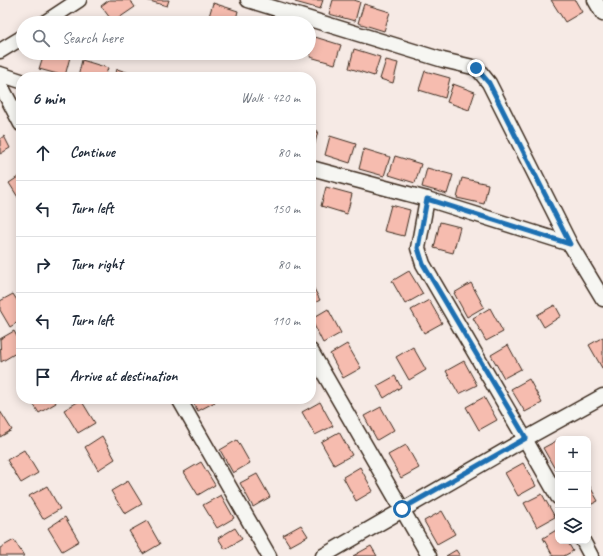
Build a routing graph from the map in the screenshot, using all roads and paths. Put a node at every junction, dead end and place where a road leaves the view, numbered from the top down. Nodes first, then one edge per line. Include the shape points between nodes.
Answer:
1 (79, 0) edge
2 (248, 0) edge
3 (595, 0) edge
4 (603, 14) edge
5 (55, 16) edge
6 (300, 16) edge
7 (316, 21) edge
8 (16, 42) edge
9 (0, 52) edge
10 (0, 74) edge
11 (16, 79) edge
12 (0, 84) edge
13 (16, 114) edge
14 (316, 169) edge
15 (427, 199) junction
16 (570, 244) junction
17 (603, 299) edge
18 (316, 361) edge
19 (603, 396) edge
20 (182, 404) edge
21 (526, 438) junction
22 (555, 491) edge
23 (402, 509) junction
24 (585, 544) edge
25 (269, 556) edge
26 (323, 556) edge
27 (429, 556) edge
28 (591, 556) edge

1 - 5 street
2 - 6 street
3 - 4 street
7 - 16 street via 476,68 489,83
8 - 9 street
10 - 11 street
12 - 13 street
14 - 15 street
15 - 16 street
15 - 21 street via 418,248 423,264
16 - 17 street
18 - 23 street
19 - 21 street
20 - 25 street
21 - 22 street
21 - 23 street
23 - 26 street
23 - 27 street
24 - 28 street

